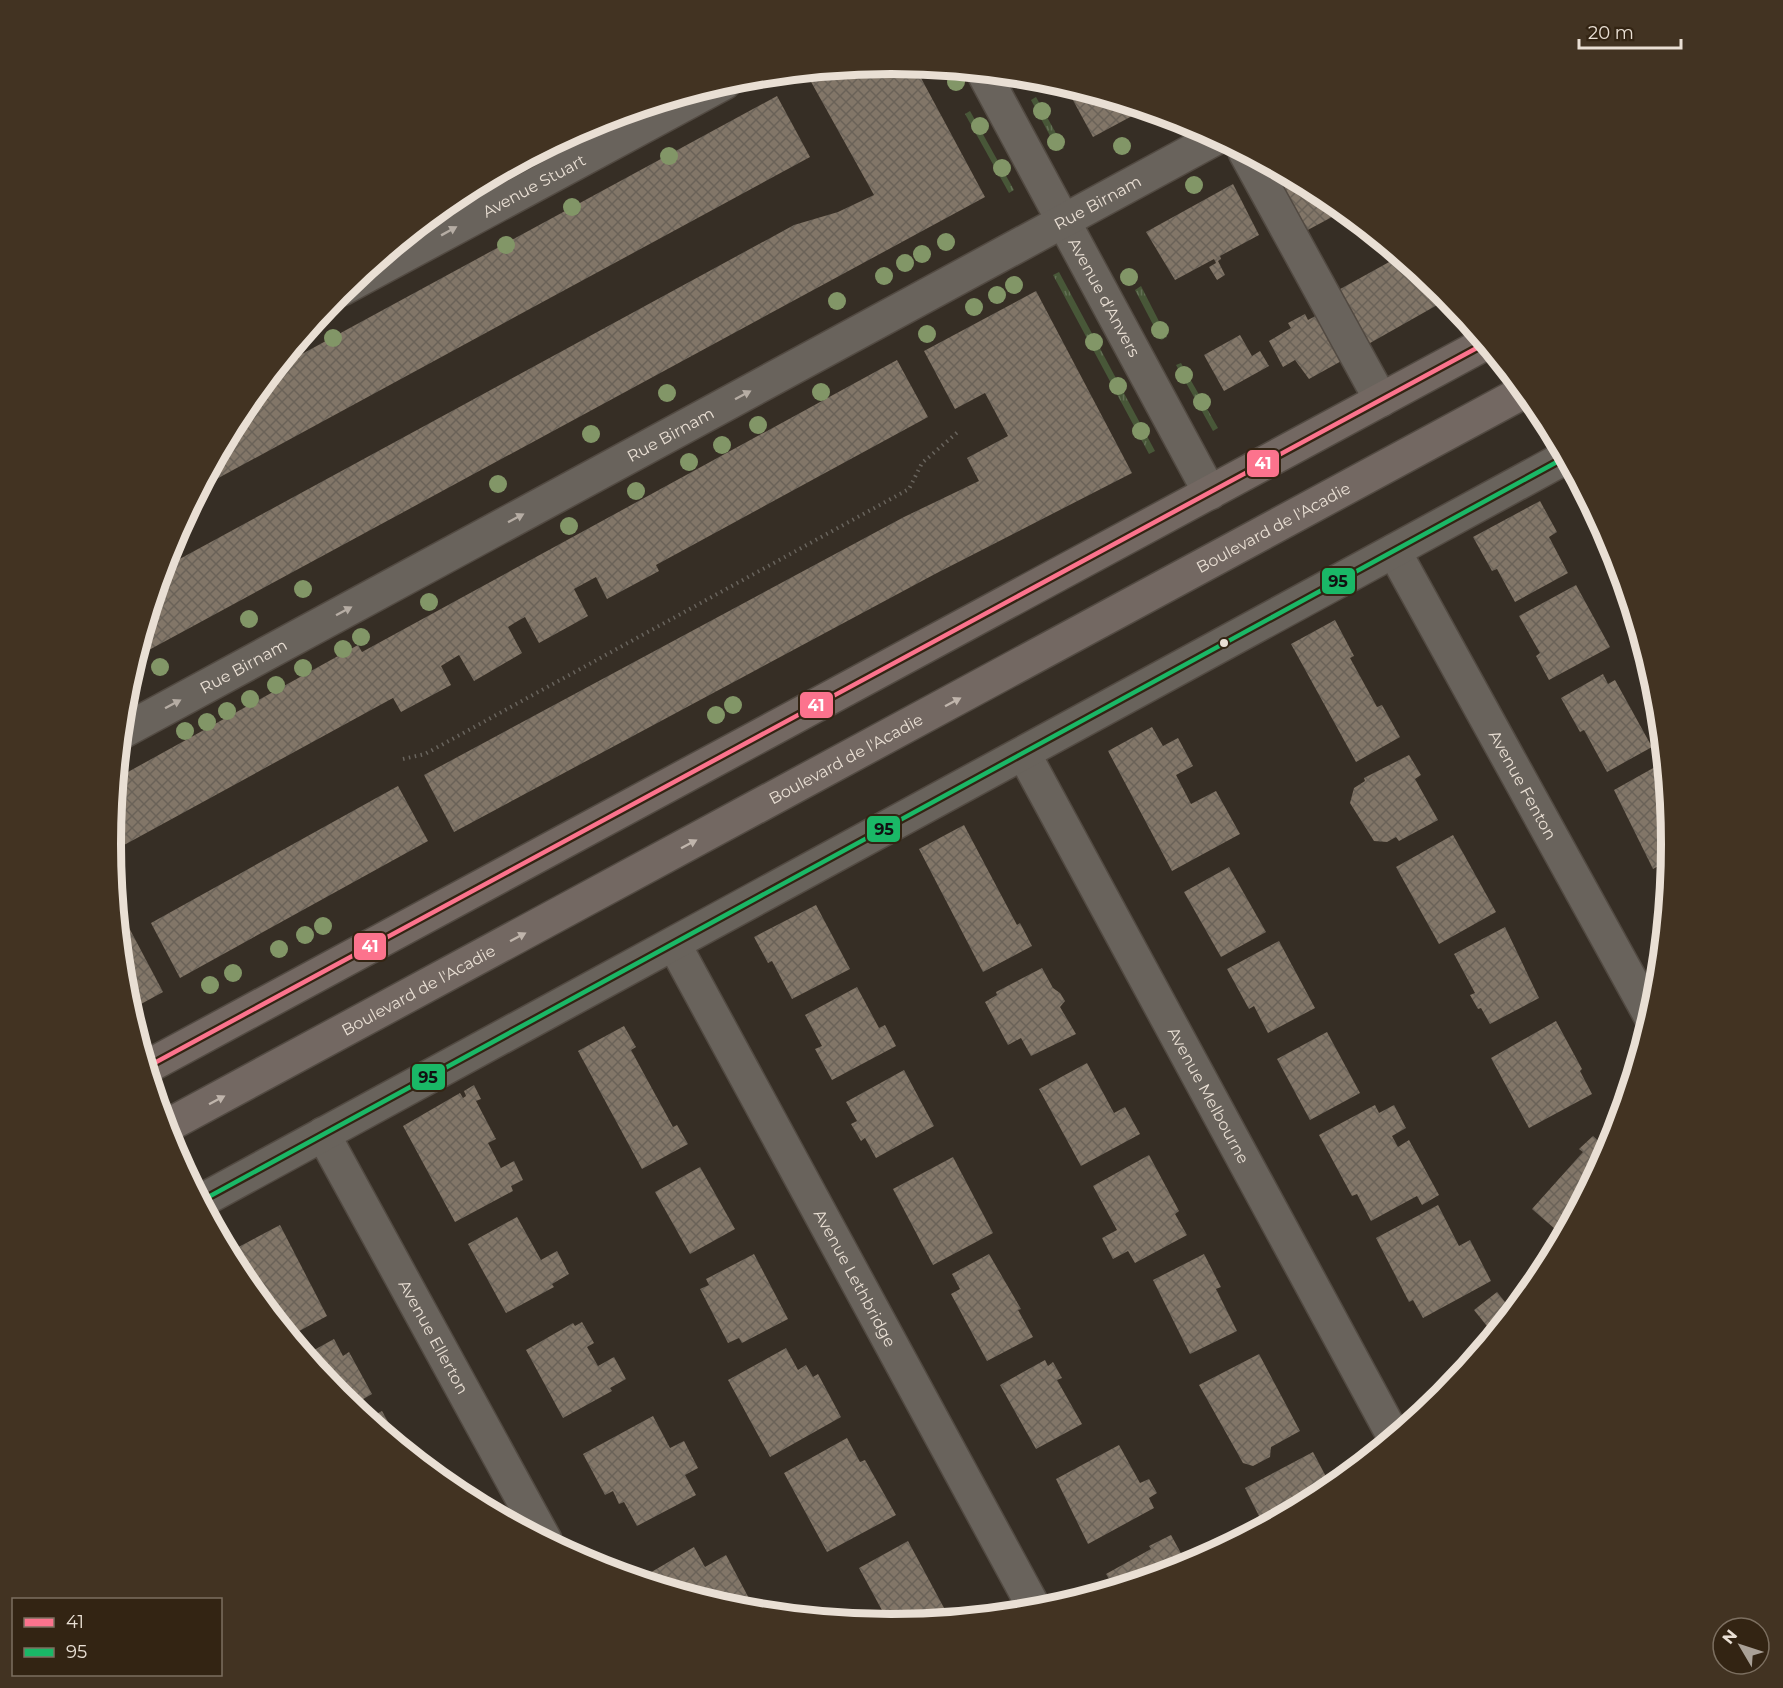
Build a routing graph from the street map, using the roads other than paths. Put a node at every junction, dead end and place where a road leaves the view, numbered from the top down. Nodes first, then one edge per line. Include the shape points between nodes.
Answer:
1 (987, 80) edge
2 (657, 110) edge
3 (598, 135) edge
4 (1208, 142) edge
5 (1251, 163) edge
6 (1063, 220) junction
7 (386, 263) edge
8 (1480, 346) edge
9 (1517, 395) edge
10 (1381, 400) junction
11 (1560, 460) edge
12 (1210, 493) junction
13 (1395, 551) junction
14 (131, 727) edge
15 (1024, 754) junction
16 (674, 944) junction
17 (1644, 1005) edge
18 (153, 1064) edge
19 (174, 1122) edge
20 (323, 1134) junction
21 (207, 1198) edge
22 (1391, 1431) edge
23 (539, 1528) edge
24 (1031, 1602) edge

1 - 6 street, Avenue d'Anvers
2 - 3 street, Avenue Stuart
7 -> 3 street, Avenue Stuart
4 - 6 street, Rue Birnam
5 - 10 street
6 - 12 street, Avenue d'Anvers
14 -> 6 street, Rue Birnam
8 - 10 main road
19 -> 9 main road, Boulevard de l'Acadie
10 - 12 main road
11 - 13 street
12 - 18 main road
13 - 15 street
13 - 17 street, Avenue Fenton
15 - 16 street
15 - 22 street, Avenue Melbourne
16 - 20 street
16 - 24 street, Avenue Lethbridge
20 - 21 street
20 - 23 street, Avenue Ellerton

